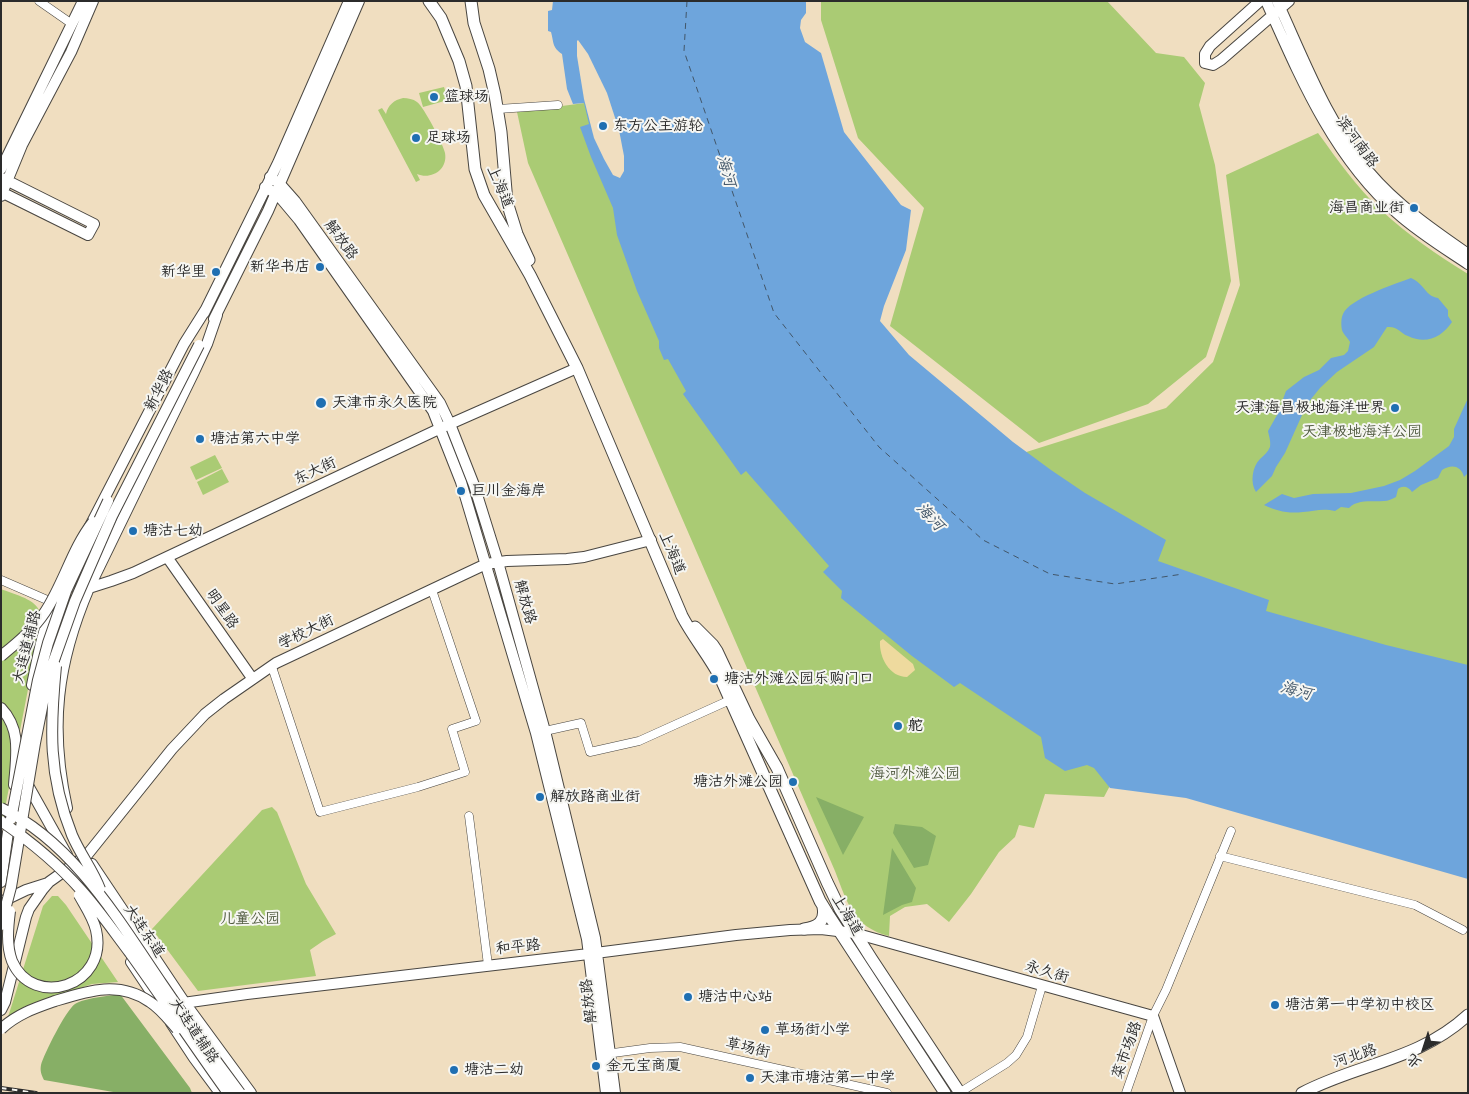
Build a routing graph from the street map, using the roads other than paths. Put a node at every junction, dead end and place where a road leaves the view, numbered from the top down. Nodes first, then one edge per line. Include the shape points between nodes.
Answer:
1 (39, 1) edge
2 (83, 1) edge
3 (93, 1) edge
4 (349, 1) edge
5 (359, 1) edge
6 (429, 1) edge
7 (471, 1) edge
8 (1260, 1) edge
9 (1266, 1) edge
10 (1289, 1) edge
11 (1279, 5) edge
12 (1272, 16) junction
13 (72, 24) junction
14 (558, 105) dead end
15 (498, 109) junction
16 (283, 164) junction
17 (1, 169) edge
18 (4, 179) edge
19 (275, 186) junction
20 (2, 194) edge
21 (291, 203) junction
22 (299, 220) junction
23 (262, 224) junction
24 (1468, 254) edge
25 (1468, 264) edge
26 (206, 309) junction
27 (217, 315) junction
28 (195, 343) junction
29 (577, 368) junction
30 (446, 427) junction
31 (108, 501) junction
32 (651, 540) junction
33 (167, 557) junction
34 (498, 562) junction
35 (486, 564) junction
36 (1, 580) edge
37 (63, 585) junction
38 (88, 588) junction
39 (432, 590) junction
40 (54, 603) junction
41 (79, 610) junction
42 (58, 651) junction
43 (1, 656) edge
44 (270, 668) junction
45 (252, 678) junction
46 (730, 700) junction
47 (1, 708) edge
48 (545, 731) junction
49 (1, 804) edge
50 (12, 808) edge
51 (469, 816) dead end
52 (4, 824) edge
53 (1230, 831) dead end
54 (1, 846) edge
55 (87, 855) junction
56 (1220, 856) junction
57 (73, 865) junction
58 (66, 875) junction
59 (49, 882) junction
60 (6, 884) edge
61 (104, 899) junction
62 (820, 900) junction
63 (1, 902) edge
64 (1, 925) edge
65 (804, 930) junction
66 (1463, 930) dead end
67 (838, 931) junction
68 (854, 933) junction
69 (595, 956) junction
70 (488, 965) junction
71 (1042, 986) junction
72 (185, 1003) junction
73 (159, 1006) junction
74 (1, 1010) edge
75 (1468, 1015) edge
76 (1153, 1016) junction
77 (1468, 1025) edge
78 (1, 1029) edge
79 (606, 1054) junction
80 (202, 1057) junction
81 (1323, 1089) edge
82 (220, 1093) edge
83 (228, 1093) edge
84 (240, 1093) edge
85 (252, 1093) edge
86 (606, 1093) edge
87 (615, 1093) edge
88 (887, 1093) edge
89 (945, 1093) edge
90 (960, 1093) edge
91 (1126, 1093) edge
92 (1180, 1093) edge
93 (1302, 1093) edge

1 - 13 street
2 - 13 street
3 - 18 street
4 - 16 street, 新华路
5 - 16 street, 新华路
6 - 29 main road, 上海道 via 441,18 459,60 466,86 475,169 484,195 530,275
7 - 15 main road, 上海道
8 - 12 street via 1210,46 1205,54 1205,64 1213,65 1222,60
9 - 12 street, 滨河南路
10 - 11 street
11 - 12 street
11 - 24 street, 滨河南路 via 1322,98 1344,138 1368,171 1412,215
12 - 25 street, 滨河南路 via 1308,94 1358,172 1398,214
13 - 17 street
14 - 15 street
15 - 68 main road, 上海道 via 507,202 521,243 580,367 685,612 717,651 749,719 777,768 834,897
16 - 19 street, 新华路
16 - 21 street
18 - 20 street
18 - 20 street via 94,224 88,235
19 - 21 street, 解放路
19 - 23 street, 新华路
19 - 26 street, 新华路 via 256,204
21 - 22 street, 解放路
21 - 30 street, 解放路 via 440,403
22 - 23 street via 280,208 270,213
22 - 30 street, 解放路
23 - 27 street, 新华路
26 - 28 street, 新华路
26 - 37 street, 大连道辅路 via 184,344 105,495
27 - 28 street, 新华路
27 - 38 street, 大连道辅路 via 194,372
28 - 31 street, 新华路
28 - 42 street, 新华路, bridge via 112,516 75,601
29 - 30 street, 东大街
29 - 32 main road, 上海道
30 - 33 street, 东大街
30 - 34 street, 解放路 via 474,485
30 - 35 street, 解放路
31 - 43 street, bridge via 81,539 44,613 29,632
31 - 50 street, 新华路, bridge via 66,591 48,643
32 - 34 street, 学校大街 via 584,557
32 - 46 main road, 上海道 via 675,600 712,662
33 - 38 street, 东大街 via 111,582
33 - 45 street, 明星路
34 - 35 street, 学校大街
34 - 48 street, 解放路
35 - 39 street, 学校大街
35 - 69 street, 解放路 via 536,734 587,938
36 - 40 street
37 - 38 street, 东大街
37 - 40 street, 大连道辅路
38 - 41 street, 大连道辅路
39 - 44 street, 学校大街
39 - 44 street via 476,721 452,729 465,772 320,812
40 - 41 street
40 - 57 street, 大连道辅路 via 41,642 25,721 22,768 30,790
41 - 55 street, 大连道辅路 via 61,676 58,747 66,806
42 - 50 street, 新华路, bridge
42 - 61 street, bridge via 51,727 56,778 72,833
44 - 45 street, 学校大街
45 - 55 street, 学校大街 via 204,714
46 - 48 street via 639,741 590,752 581,723
46 - 62 main road, 上海道
47 - 50 street, bridge via 10,719 16,736
48 - 69 street, 解放路 via 593,928
49 - 50 street, 大连东道, bridge
50 - 52 street, bridge
50 - 60 street, bridge
50 - 61 street, 大连东道, bridge via 59,849
51 - 70 street
52 - 54 street
52 - 58 street, 大连东道, bridge via 39,849
52 - 60 street
53 - 56 street, 菜市场路
55 - 57 street, 学校大街
55 - 72 street, 大连道辅路
56 - 66 street via 1415,906
56 - 76 street, 菜市场路
57 - 59 street, 学校大街
57 - 73 street, 大连道辅路
58 - 60 street, bridge via 93,921 97,947 94,961 87,971 78,980 64,986 38,984 15,966 8,942 12,896
58 - 80 street, 大连东道, bridge via 118,936
59 - 63 street
59 - 74 street via 29,909
60 - 64 street, bridge
61 - 84 street, 大连东道, bridge
62 - 65 main road via 824,912 822,920 817,926
62 - 67 main road, 上海道
65 - 67 street
65 - 69 street via 736,935
67 - 68 street
67 - 89 main road, 上海道
68 - 71 street, 永久街
68 - 90 main road, 上海道
69 - 70 street, 和平路
69 - 79 street, 解放路
69 - 79 street, 解放路 via 593,979
70 - 72 street, 和平路
71 - 76 street, 永久街
71 - 90 street via 1027,1037 1016,1055
72 - 73 street, 和平路
72 - 85 street, 大连道辅路
73 - 82 street, 大连道辅路
75 - 81 main road, 河北路 via 1445,1034 1419,1048
76 - 91 street, 菜市场路
76 - 92 street
77 - 81 main road, 河北路 via 1418,1057
78 - 80 street, bridge via 30,1010 89,991 114,989 144,998 154,1005
79 - 86 street, 解放路
79 - 87 street, 解放路
79 - 88 street, 草场街 via 680,1047
80 - 83 street, 大连东道, bridge
81 - 93 main road, 河北路

